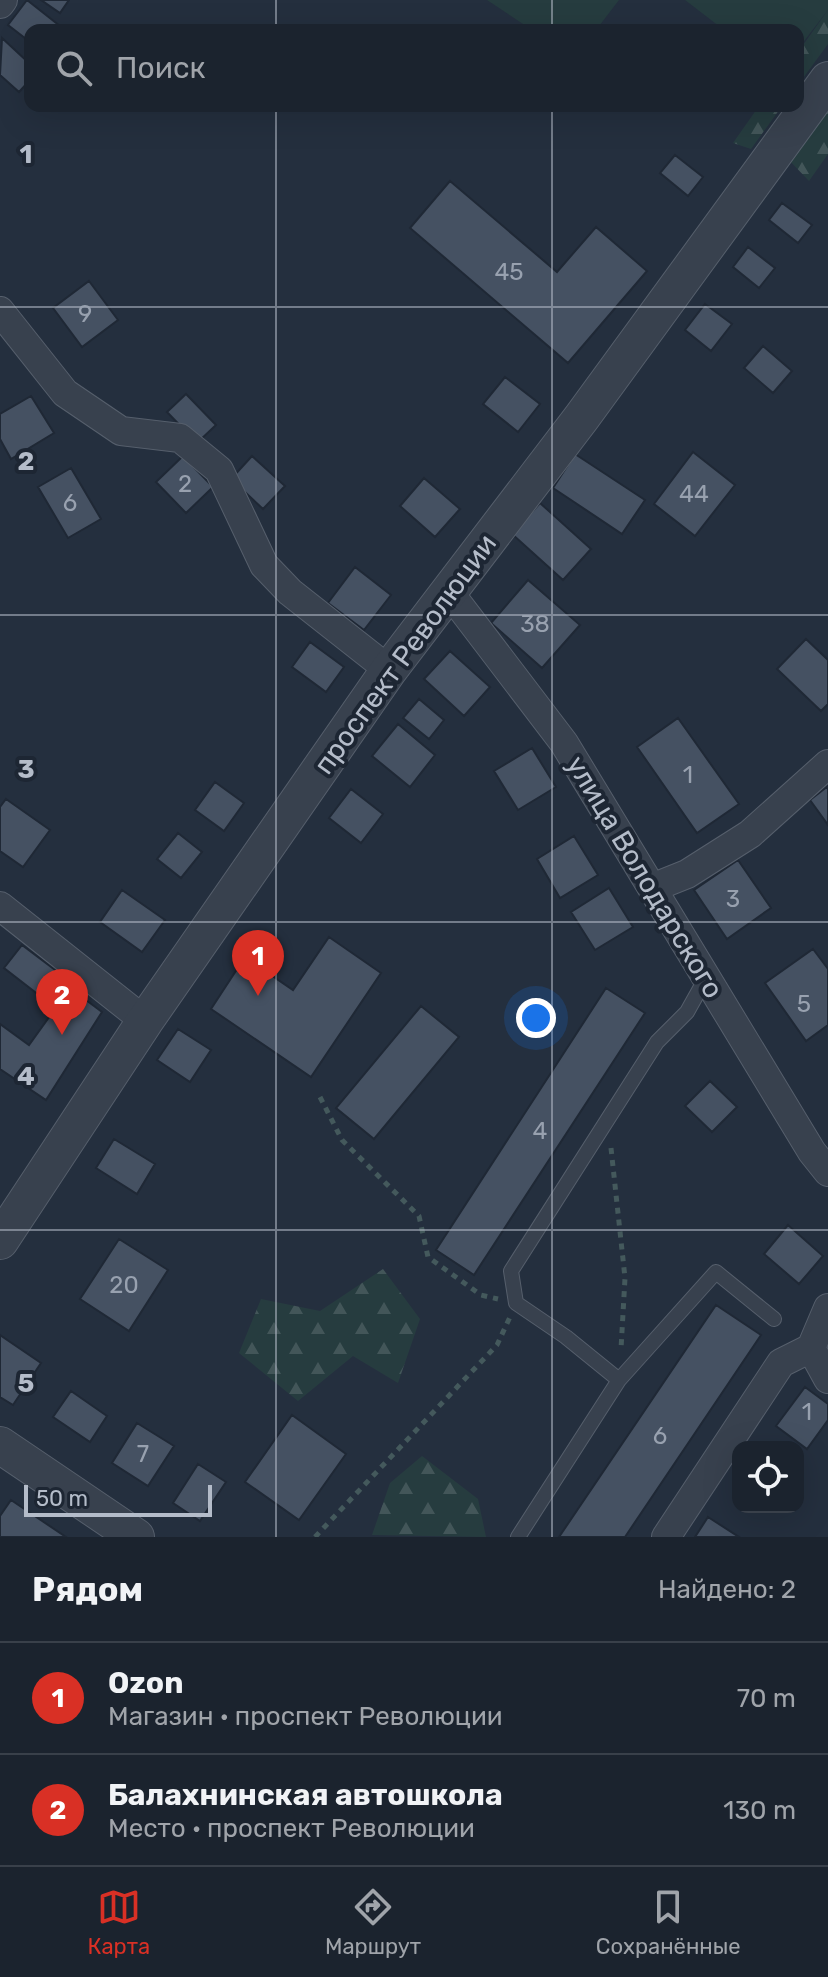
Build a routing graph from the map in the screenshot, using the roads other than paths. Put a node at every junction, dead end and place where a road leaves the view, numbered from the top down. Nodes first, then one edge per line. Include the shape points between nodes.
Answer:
1 (828, 80) edge
2 (0, 311) edge
3 (449, 592) junction
4 (389, 670) junction
5 (828, 764) edge
6 (652, 888) junction
7 (0, 906) edge
8 (706, 978) junction
9 (145, 1021) junction
10 (828, 1172) edge
11 (0, 1241) edge
12 (828, 1308) edge
13 (774, 1319) dead end
14 (811, 1348) junction
15 (828, 1379) edge
16 (619, 1380) junction
17 (4, 1455) edge
18 (136, 1537) edge
19 (518, 1537) edge
20 (666, 1537) edge

1 - 3 street, проспект Революции
2 - 4 street via 65,393 121,431 180,438 219,470 264,565
3 - 4 street, проспект Революции
3 - 6 street, улица Володарского via 564,743
4 - 9 street, проспект Революции
5 - 6 street via 750,834 687,874
6 - 8 street, улица Володарского
7 - 9 street
8 - 10 street, улица Володарского
8 - 16 lane via 687,1012 657,1042 511,1271 516,1303
9 - 11 street, проспект Революции
12 - 14 street
13 - 16 lane via 716,1272
14 - 15 street
14 - 20 street via 781,1363
16 - 19 lane
17 - 18 street

